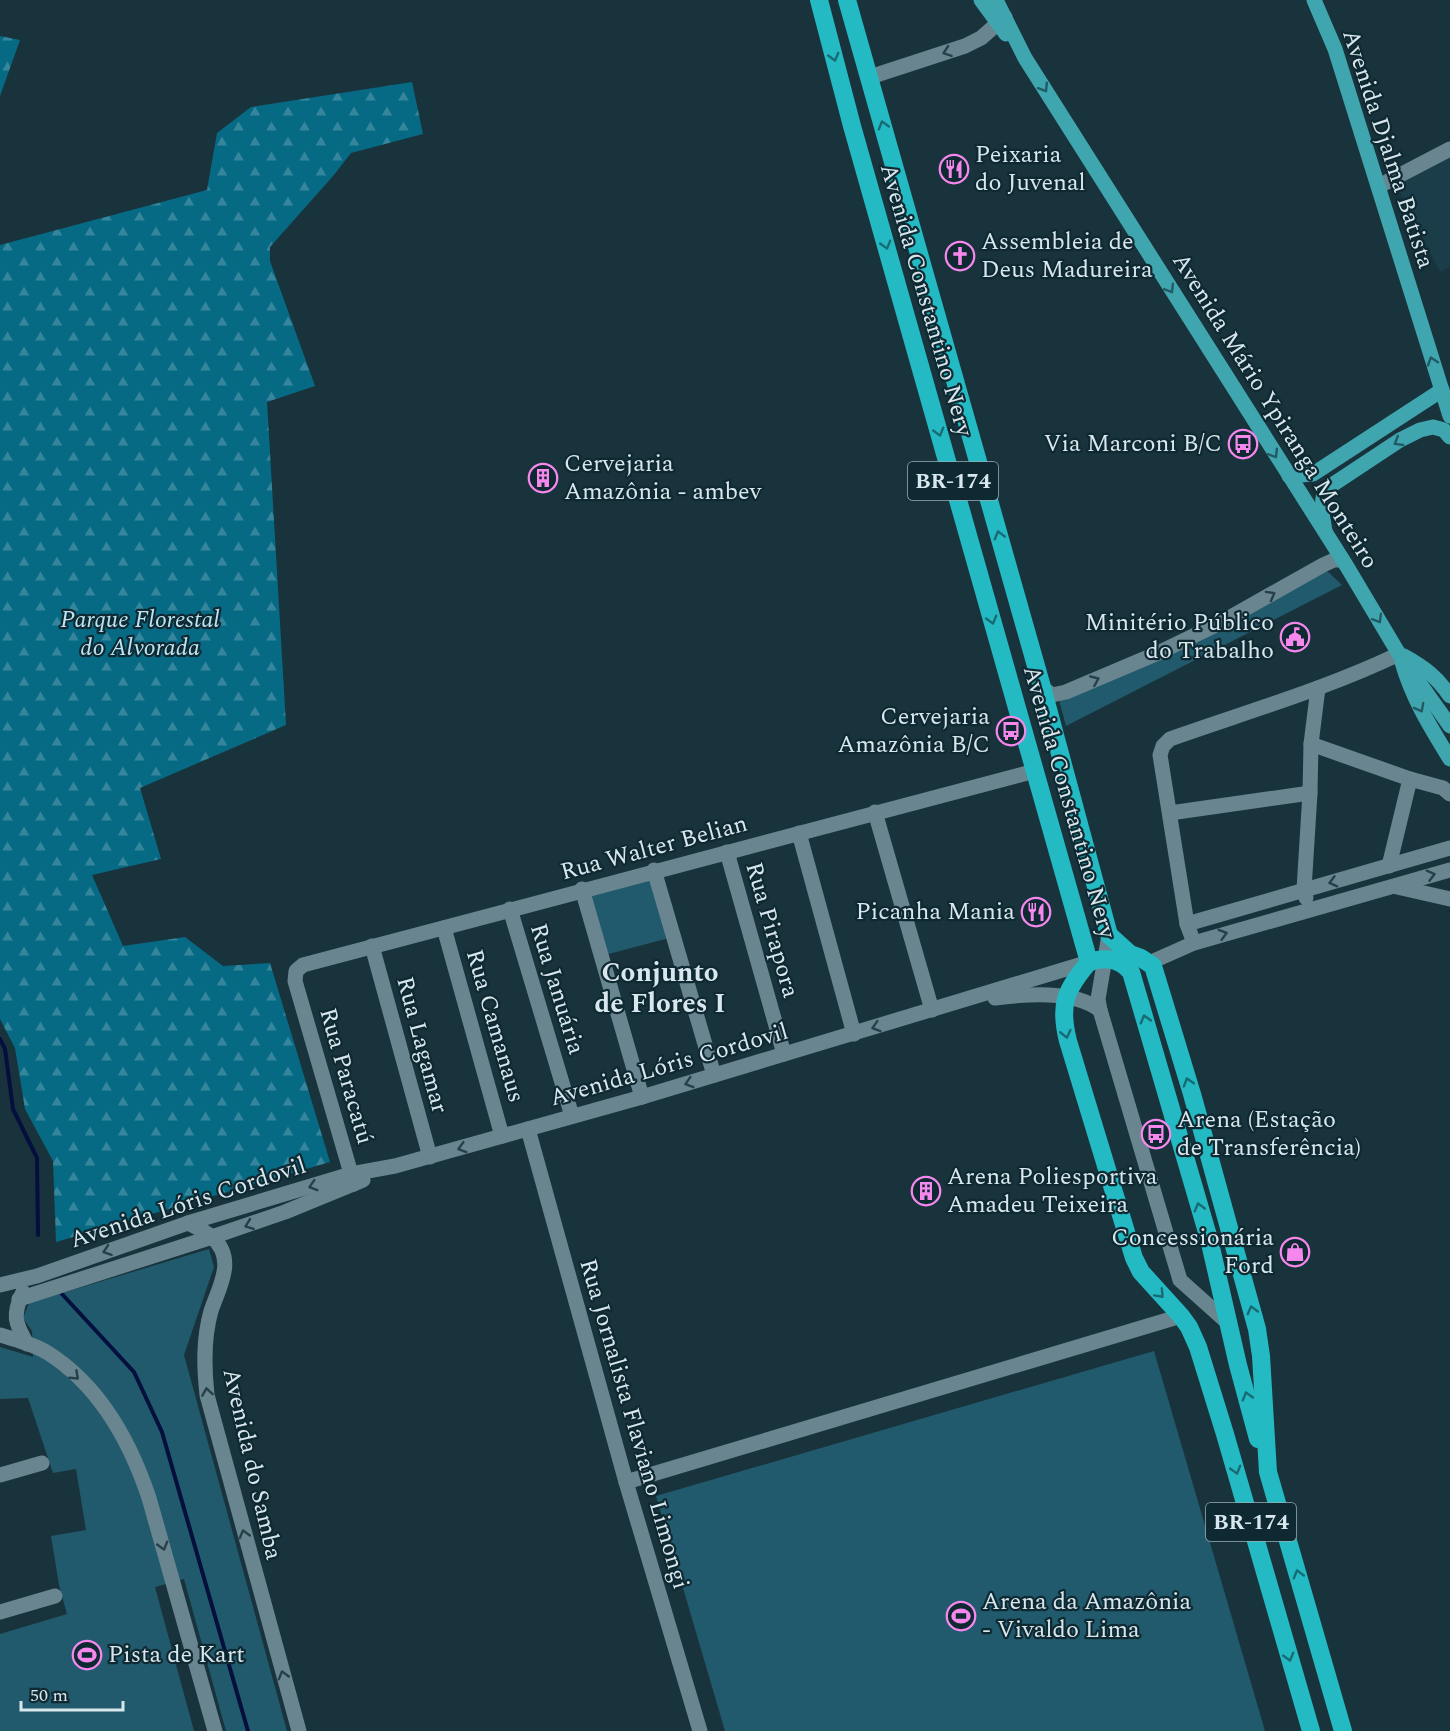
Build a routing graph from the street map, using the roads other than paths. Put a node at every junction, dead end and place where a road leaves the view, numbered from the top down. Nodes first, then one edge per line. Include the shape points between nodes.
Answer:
1 (819, 0) edge
2 (847, 0) edge
3 (981, 0) edge
4 (996, 0) edge
5 (1314, 0) edge
6 (1001, 20) junction
7 (870, 77) junction
8 (1450, 149) edge
9 (1379, 186) junction
10 (1442, 390) junction
11 (1450, 416) edge
12 (1450, 437) edge
13 (1289, 476) junction
14 (1325, 533) junction
15 (1342, 560) junction
16 (1399, 654) junction
17 (1042, 687) junction
18 (1318, 688) junction
19 (1450, 696) edge
20 (1450, 726) edge
21 (1311, 744) junction
22 (1450, 759) edge
23 (1035, 771) junction
24 (1410, 778) junction
25 (1310, 793) junction
26 (1450, 794) edge
27 (875, 812) junction
28 (1170, 813) junction
29 (799, 833) junction
30 (1450, 848) edge
31 (727, 852) junction
32 (1389, 866) junction
33 (654, 870) junction
34 (1450, 870) edge
35 (1364, 874) junction
36 (1393, 886) junction
37 (582, 889) junction
38 (1304, 889) junction
39 (1450, 899) edge
40 (510, 909) junction
41 (1308, 910) junction
42 (1187, 924) junction
43 (444, 928) junction
44 (1109, 935) junction
45 (1194, 943) junction
46 (372, 946) junction
47 (1097, 961) junction
48 (1149, 963) junction
49 (295, 981) joint
50 (1067, 996) junction
51 (959, 1002) junction
52 (932, 1010) junction
53 (1100, 1010) junction
54 (854, 1034) junction
55 (784, 1054) junction
56 (714, 1075) junction
57 (642, 1097) junction
58 (572, 1116) junction
59 (528, 1129) junction
60 (502, 1136) junction
61 (430, 1157) junction
62 (353, 1179) junction
63 (188, 1223) junction
64 (212, 1237) junction
65 (37, 1276) junction
66 (0, 1286) edge
67 (19, 1299) junction
68 (1181, 1316) junction
69 (1228, 1323) junction
70 (0, 1335) edge
71 (27, 1344) junction
72 (42, 1463) dead end
73 (1268, 1472) junction
74 (0, 1475) edge
75 (626, 1482) junction
76 (55, 1596) dead end
77 (0, 1612) edge
78 (215, 1731) edge
79 (299, 1731) edge
80 (700, 1731) edge
81 (1311, 1731) edge
82 (1343, 1731) edge

1 -> 23 highway, Avenida Constantino Nery / BR-174
2 - 7 highway, Avenida Constantino Nery / BR-174
3 - 6 main road, Avenida Mário Ypiranga Monteiro
4 - 6 main road, Avenida Mário Ypiranga Monteiro
5 - 9 main road, Avenida Djalma Batista via 1335,49
6 -> 7 street via 965,46
6 -> 13 main road, Avenida Mário Ypiranga Monteiro
17 -> 7 highway, Avenida Constantino Nery / BR-174
8 - 9 street
10 -> 9 main road, Avenida Djalma Batista
10 - 11 main road, Avenida Djalma Batista
10 - 13 main road via 1313,474
12 -> 14 main road via 1444,430 1420,430 1332,485 1323,498
13 - 14 main road, Avenida Mário Ypiranga Monteiro
14 - 15 main road, Avenida Mário Ypiranga Monteiro
15 -> 16 main road, Avenida Mário Ypiranga Monteiro
17 -> 15 street via 1052,695 1066,692 1158,653 1323,565
16 - 18 street
16 - 19 main road via 1425,667
16 - 20 main road, Avenida Mário Ypiranga Monteiro
16 -> 22 main road via 1418,706
17 - 44 highway, Avenida Constantino Nery / BR-174
18 - 21 street
18 - 28 street via 1170,739 1160,755
21 - 24 street
21 - 25 street
23 - 27 street, Rua Walter Belian
23 - 47 highway, Avenida Constantino Nery / BR-174
24 - 26 street
24 - 32 street
25 - 28 street
25 - 38 street
27 - 29 street, Rua Walter Belian
27 - 52 street
28 - 42 street
29 - 31 street, Rua Walter Belian
29 - 54 street
30 - 32 street
31 - 33 street, Rua Walter Belian
31 - 55 street, Rua Pirapora
32 - 35 street
33 - 37 street, Rua Walter Belian
33 - 56 street
36 -> 34 street
35 - 36 street
35 -> 38 street
36 - 39 street
36 - 41 street
37 - 40 street, Rua Walter Belian
37 - 57 street
38 - 41 street
38 - 42 street
40 - 43 street, Rua Walter Belian
40 - 58 street, Rua Januária
45 -> 41 street
42 - 45 street
43 - 46 street, Rua Walter Belian
43 - 60 street, Rua Camanaus
44 - 47 street
44 - 48 highway via 1130,954
45 - 48 street
46 - 49 street, Rua Walter Belian via 303,965 296,971
46 - 61 street, Rua Lagamar
47 - 50 highway, Avenida Constantino Nery / BR-174 via 1076,978
47 - 51 street, Avenida Lóris Cordovil
47 - 53 street
69 -> 47 highway, BR-174 via 1209,1239 1131,972 1117,960
73 -> 48 highway via 1257,1329 1192,1094
49 - 62 street, Rua Paracatú
50 - 51 street, Avenida Lóris Cordovil via 1028,995
50 - 53 street, Avenida Lóris Cordovil via 1085,1000
50 -> 68 highway, Avenida Constantino Nery / BR-174 via 1063,1021 1068,1041 1134,1258 1141,1272
51 - 52 street, Avenida Lóris Cordovil
52 -> 54 street, Avenida Lóris Cordovil
53 - 69 street via 1180,1280
54 - 55 street, Avenida Lóris Cordovil
55 - 56 street, Avenida Lóris Cordovil
56 -> 57 street, Avenida Lóris Cordovil
57 - 58 street, Avenida Lóris Cordovil
58 - 59 street, Avenida Lóris Cordovil
59 - 60 street, Avenida Lóris Cordovil
59 - 75 street, Rua Jornalista Flaviano Limongi
60 -> 61 street, Avenida Lóris Cordovil
61 - 62 street, Avenida Lóris Cordovil
62 -> 63 street, Avenida Lóris Cordovil
62 -> 64 street, Avenida Lóris Cordovil
63 - 64 street
63 -> 65 street, Avenida Lóris Cordovil
64 - 67 street, Avenida Lóris Cordovil
79 -> 64 street, Avenida do Samba via 207,1395 207,1332 225,1267 224,1257
65 - 66 street, Avenida Lóris Cordovil
65 - 67 street
67 - 71 street via 16,1326
68 - 75 street
68 -> 81 highway, Avenida Constantino Nery / BR-174 via 1198,1347 1226,1434
73 -> 69 highway, BR-174
70 - 71 street
71 -> 78 street via 46,1352 86,1385 116,1422 130,1449 149,1498
72 - 74 street
82 -> 73 highway, BR-174
75 - 80 street, Rua Jornalista Flaviano Limongi
76 - 77 street

